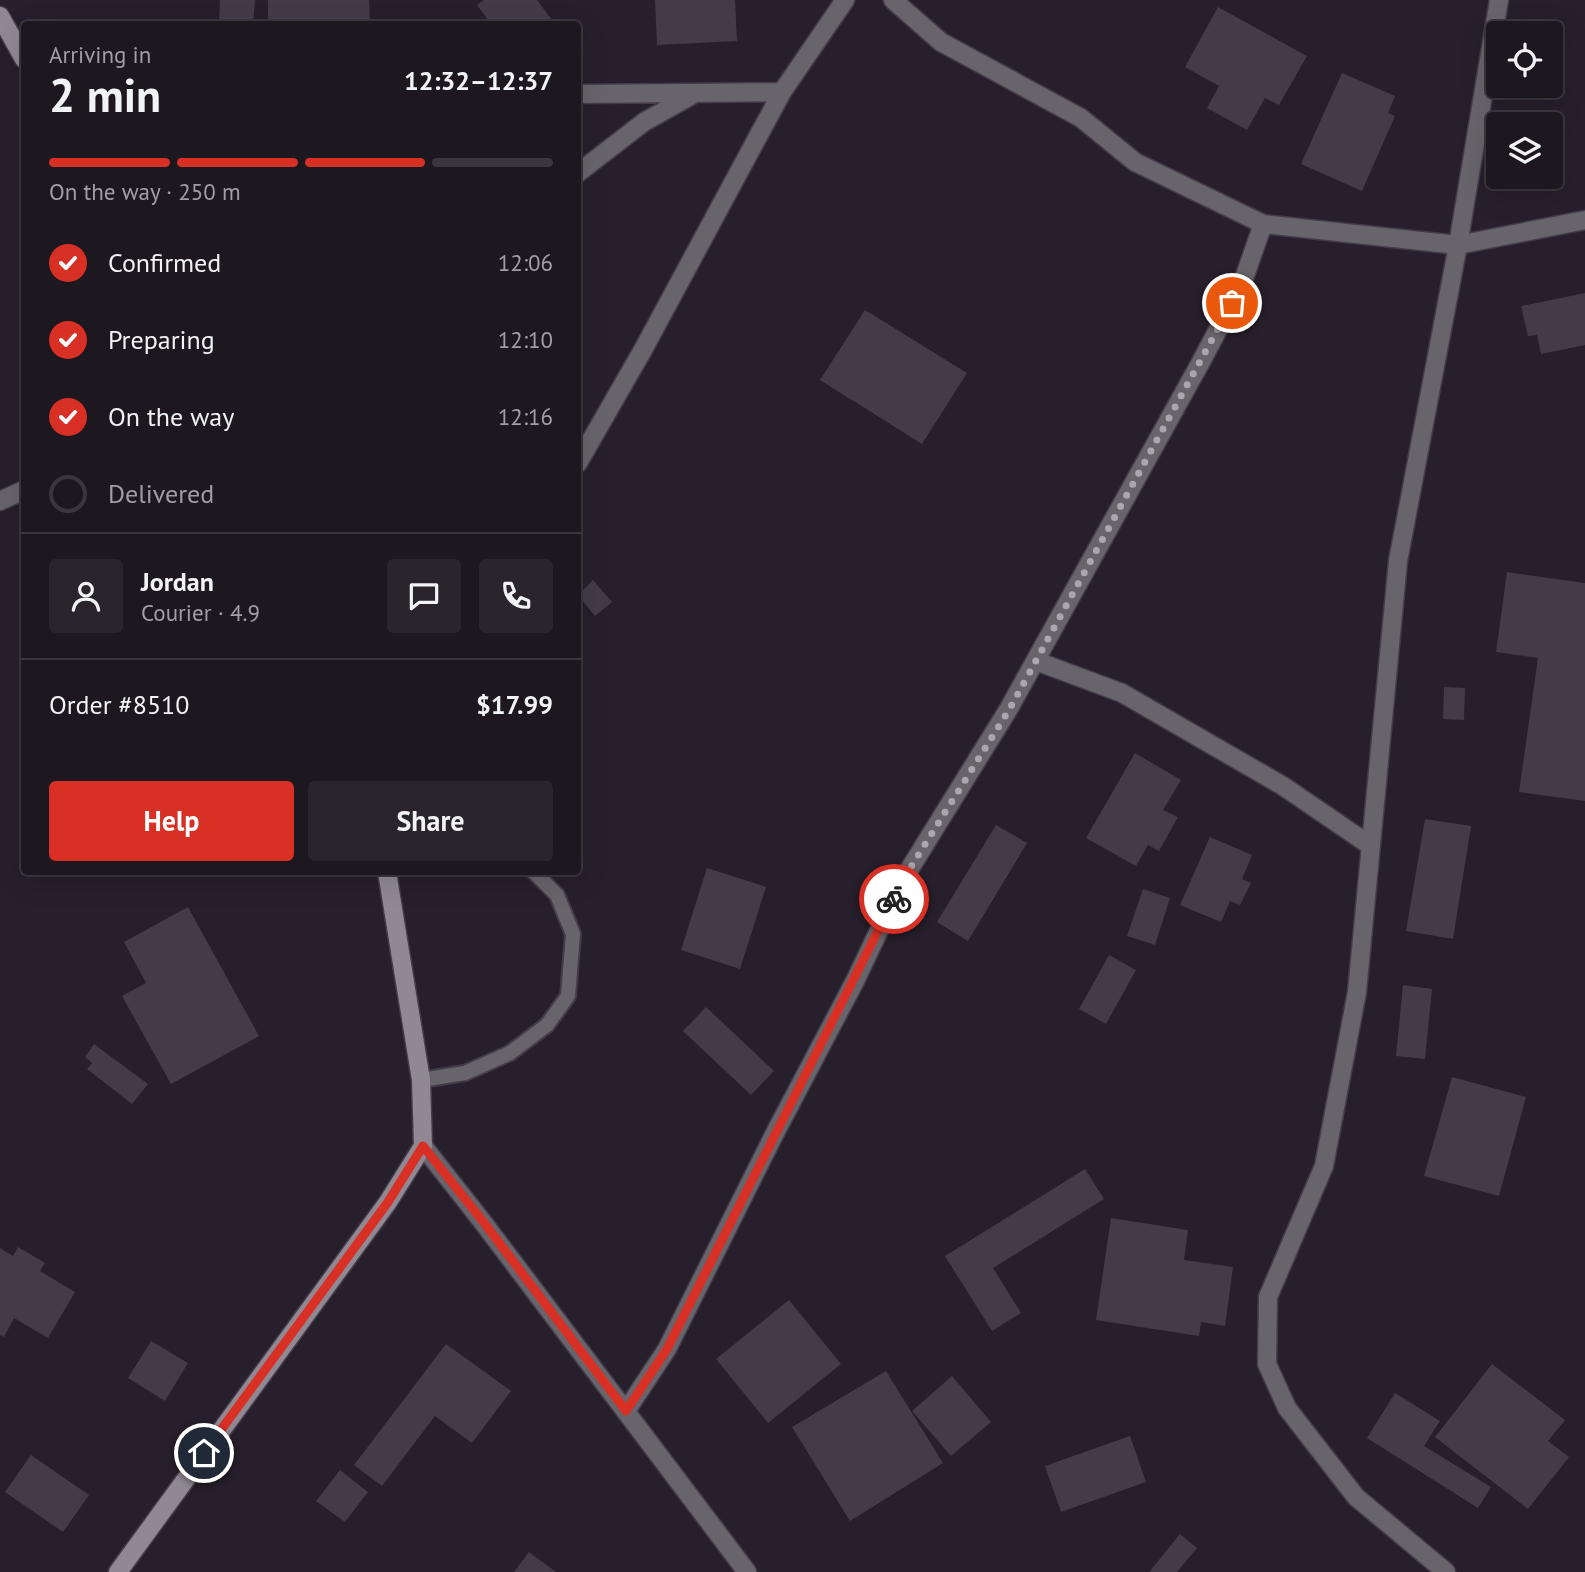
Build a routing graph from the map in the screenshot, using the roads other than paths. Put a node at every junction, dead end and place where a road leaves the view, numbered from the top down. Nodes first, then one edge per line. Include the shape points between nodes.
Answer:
1 (845, 0) edge
2 (893, 0) edge
3 (1499, 0) edge
4 (0, 16) edge
5 (21, 54) edge
6 (782, 92) junction
7 (695, 93) junction
8 (581, 94) edge
9 (581, 171) edge
10 (1585, 220) edge
11 (1264, 224) junction
12 (1458, 245) junction
13 (581, 458) edge
14 (21, 491) edge
15 (0, 501) edge
16 (1036, 661) junction
17 (1371, 846) junction
18 (387, 875) edge
19 (537, 875) edge
20 (421, 1080) junction
21 (423, 1146) junction
22 (626, 1411) junction
23 (118, 1572) edge
24 (747, 1572) edge
25 (1446, 1572) edge

1 - 6 street
2 - 11 street via 941,42 1081,118 1135,162
3 - 12 street
4 - 5 street
6 - 7 street
6 - 13 street
7 - 8 street
7 - 9 street via 644,122
10 - 12 street
11 - 12 street
11 - 16 street via 1242,284
12 - 17 street via 1398,561
14 - 15 street
16 - 17 street via 1122,693 1283,786
16 - 22 street via 904,878 667,1349
17 - 25 street via 1357,992 1324,1166 1268,1297 1266,1364 1287,1408 1356,1497
18 - 20 street
19 - 20 lane via 557,895 573,934 568,996 547,1025 510,1053 465,1073
20 - 21 street
21 - 22 street
21 - 23 street via 388,1202
22 - 24 street

